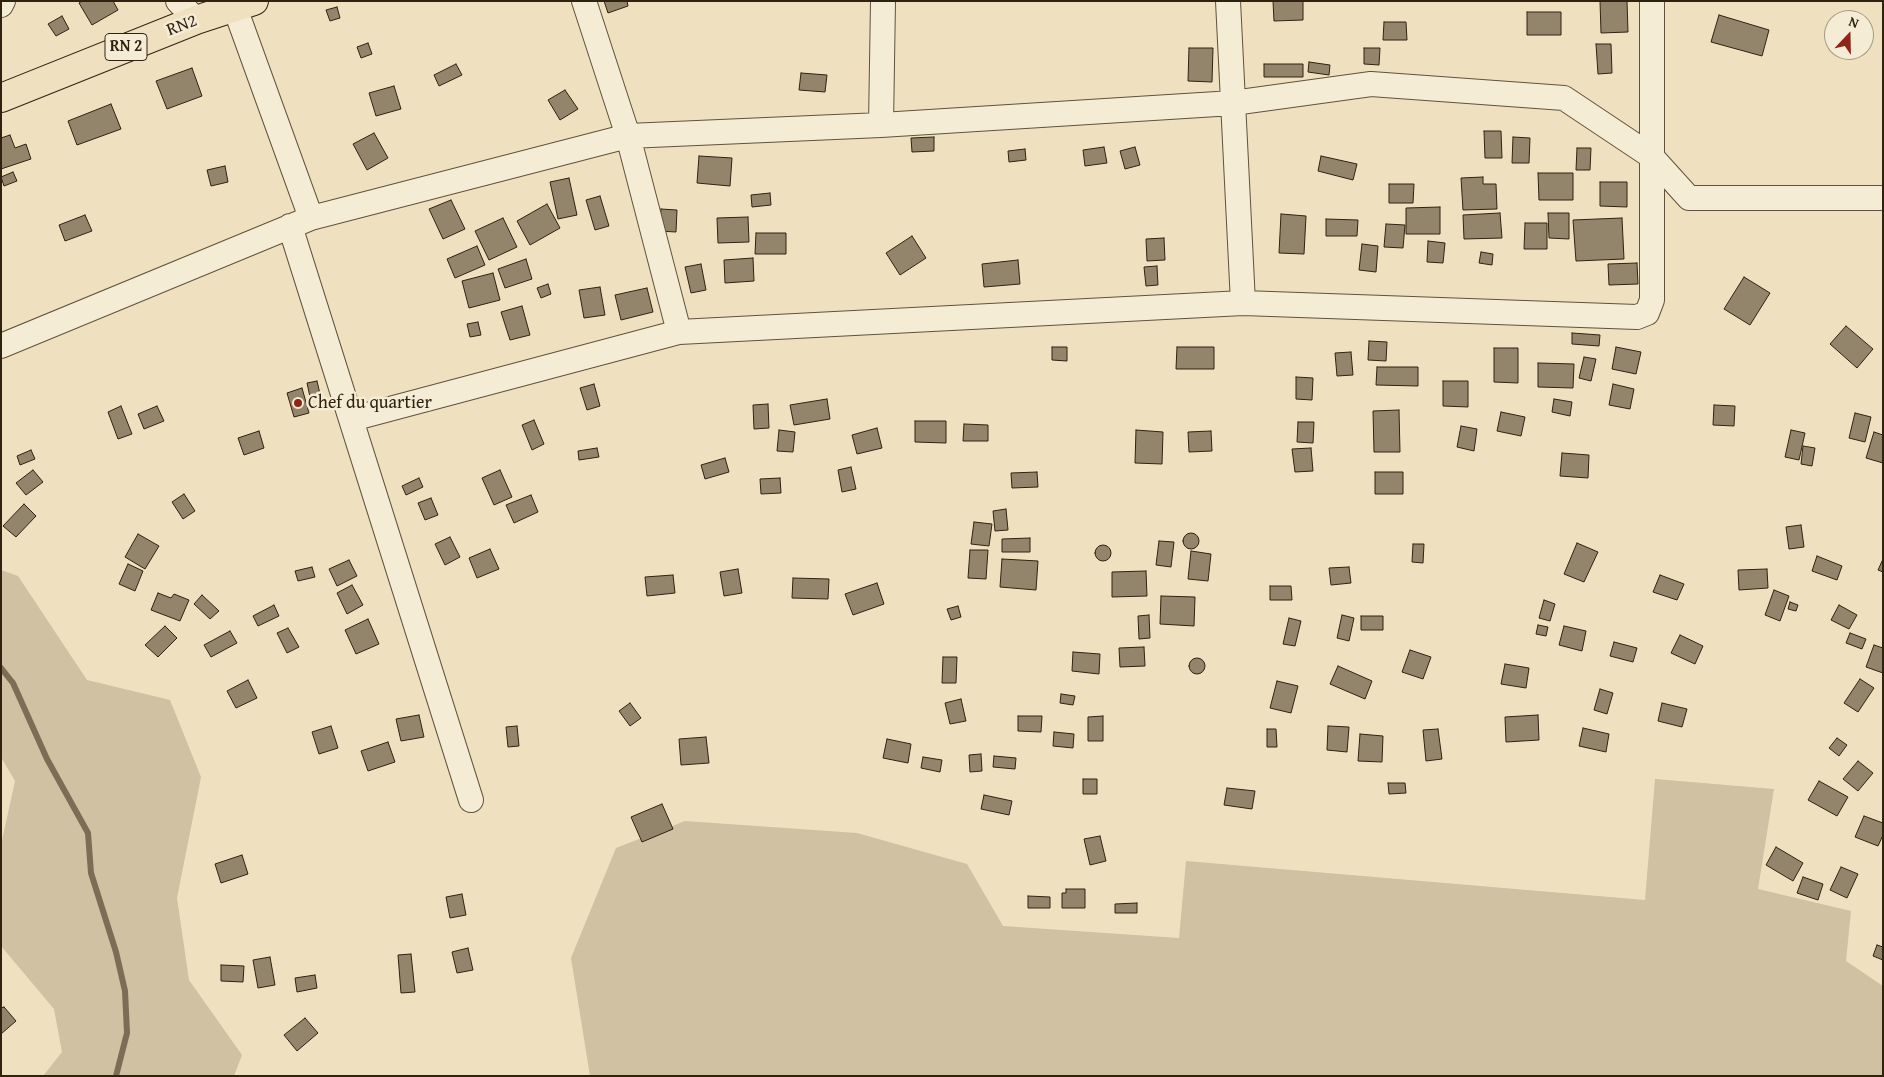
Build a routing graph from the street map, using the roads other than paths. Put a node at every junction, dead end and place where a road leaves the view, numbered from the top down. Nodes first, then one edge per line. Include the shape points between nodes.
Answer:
1 (4, 1) edge
2 (584, 1) edge
3 (883, 1) edge
4 (1228, 1) edge
5 (1652, 1) edge
6 (244, 4) edge
7 (1, 5) edge
8 (187, 10) edge
9 (1, 98) edge
10 (1232, 103) junction
11 (881, 125) junction
12 (628, 136) junction
13 (1651, 156) junction
14 (1883, 198) edge
15 (300, 222) junction
16 (1244, 303) junction
17 (679, 332) junction
18 (1, 346) edge
19 (352, 418) junction
20 (471, 800) dead end

1 - 7 street
2 - 12 street
3 - 11 street
4 - 10 street
5 - 13 street
6 - 8 main road, RN2 / RN 2
6 - 15 street
8 - 9 main road, RN2 / RN 2
10 - 11 street
10 - 13 street via 1370,84 1564,98
10 - 16 street
11 - 12 street
12 - 15 street
12 - 17 street
13 - 14 street via 1689,198
13 - 16 street via 1652,300 1647,312 1637,317
15 - 18 street
15 - 19 street
16 - 17 street
17 - 19 street
19 - 20 street

